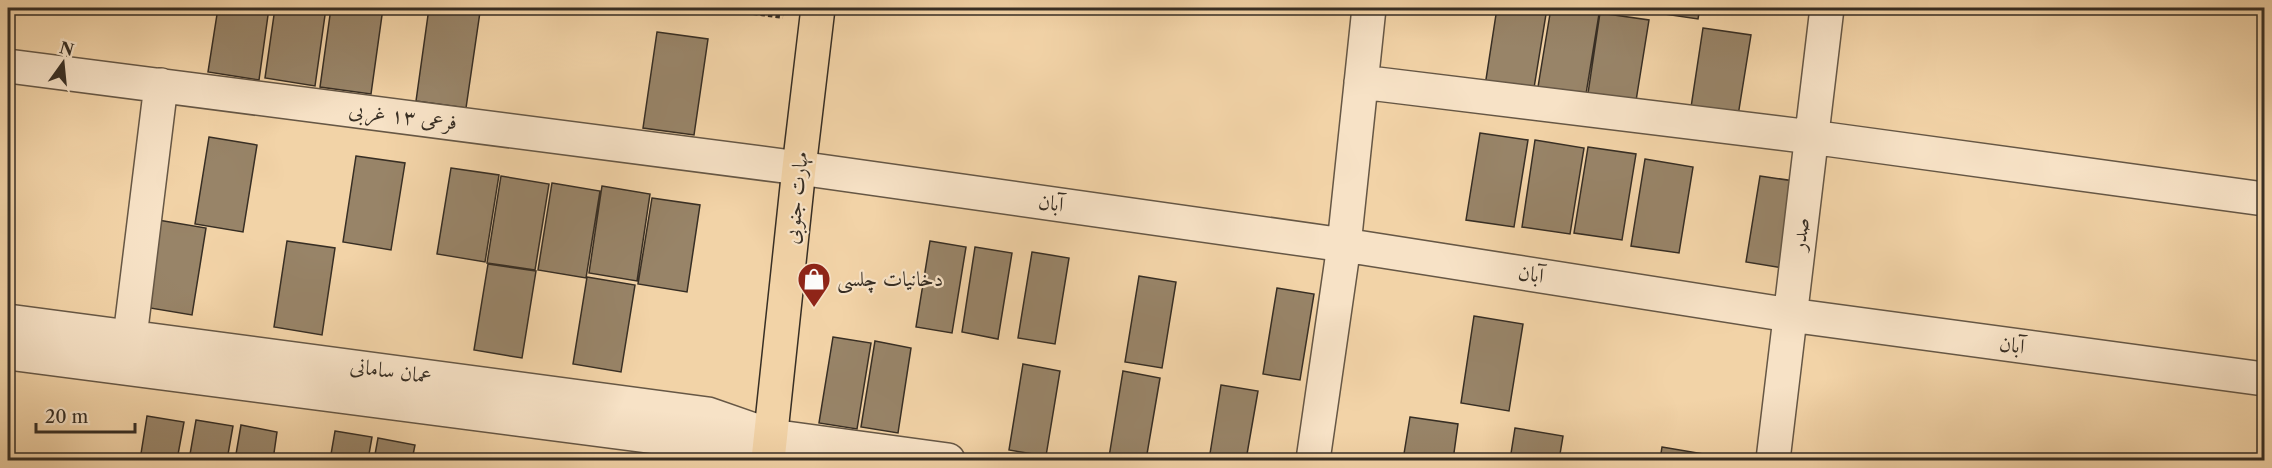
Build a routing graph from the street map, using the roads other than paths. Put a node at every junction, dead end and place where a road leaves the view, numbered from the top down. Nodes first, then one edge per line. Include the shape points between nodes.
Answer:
1 (1369, 8) edge
2 (1827, 8) edge
3 (817, 15) edge
4 (8, 66) edge
5 (1361, 82) junction
6 (161, 85) junction
7 (1811, 136) junction
8 (799, 168) junction
9 (2265, 199) edge
10 (1344, 245) junction
11 (1790, 315) junction
12 (8, 321) edge
13 (8, 352) edge
14 (127, 352) junction
15 (2265, 379) edge
16 (770, 448) edge
17 (948, 460) edge
18 (1313, 460) edge
19 (1773, 460) edge

1 - 5 street
2 - 7 street, صدر
3 - 8 main road, مهارت جنوبی
4 - 6 street, فرعی ۱۳ غربی
5 - 7 street
5 - 10 street
6 - 8 street, فرعی ۱۳ غربی
6 - 14 street
7 - 9 street
7 - 11 street, صدر
8 - 10 street, آبان
8 - 16 main road, مهارت جنوبی
10 - 11 street, آبان
10 - 18 street
11 - 15 street, آبان
11 - 19 street, صدر
12 - 14 street, عمان سامانی
13 - 14 street, عمان سامانی
14 - 16 street, عمان سامانی via 708,414
16 - 17 street, عمان سامانی

